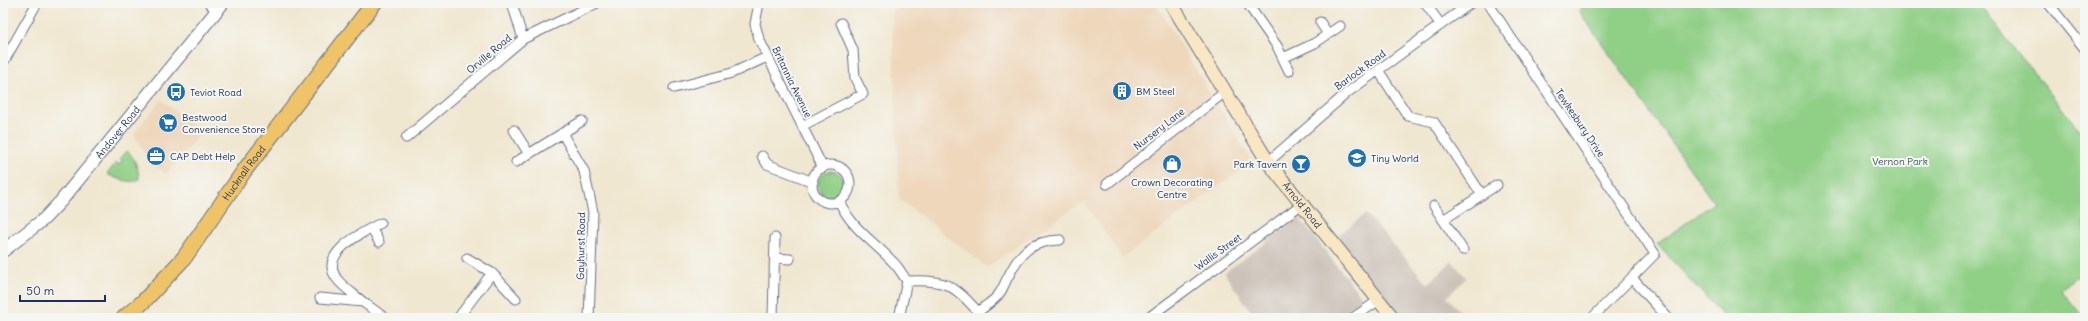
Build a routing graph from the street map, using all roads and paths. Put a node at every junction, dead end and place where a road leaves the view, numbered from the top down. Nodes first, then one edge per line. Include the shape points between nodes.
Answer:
1 (37, 3) edge
2 (374, 3) edge
3 (512, 3) edge
4 (597, 3) edge
5 (758, 3) edge
6 (1170, 3) edge
7 (1247, 3) edge
8 (1425, 3) edge
9 (1471, 3) edge
10 (1488, 3) edge
11 (2048, 3) edge
12 (216, 6) edge
13 (1320, 22) dead end
14 (841, 23) dead end
15 (1441, 25) junction
16 (1340, 26) dead end
17 (1328, 34) junction
18 (523, 39) junction
19 (2085, 49) edge
20 (767, 56) junction
21 (1283, 58) junction
22 (3, 63) edge
23 (1378, 70) junction
24 (1289, 71) dead end
25 (674, 88) dead end
26 (1225, 92) junction
27 (582, 121) dead end
28 (802, 126) junction
29 (514, 130) dead end
30 (562, 133) junction
31 (406, 138) dead end
32 (529, 154) junction
33 (762, 156) dead end
34 (516, 162) dead end
35 (1268, 162) junction
36 (823, 168) junction
37 (813, 182) junction
38 (1107, 184) dead end
39 (1496, 185) dead end
40 (1482, 195) junction
41 (839, 201) junction
42 (1302, 204) junction
43 (1434, 206) dead end
44 (1444, 220) junction
45 (381, 222) dead end
46 (371, 228) junction
47 (775, 238) dead end
48 (1060, 240) dead end
49 (379, 242) dead end
50 (1463, 250) dead end
51 (3, 251) edge
52 (467, 258) dead end
53 (775, 258) junction
54 (790, 258) dead end
55 (492, 273) junction
56 (1632, 278) junction
57 (907, 281) junction
58 (320, 298) dead end
59 (516, 299) dead end
60 (1379, 300) junction
61 (363, 302) junction
62 (974, 315) edge
63 (124, 318) edge
64 (384, 318) edge
65 (458, 318) edge
66 (589, 318) edge
67 (773, 318) edge
68 (899, 318) edge
69 (1148, 318) edge
70 (1353, 318) edge
71 (1394, 318) edge
72 (1592, 318) edge
73 (1668, 318) edge

1 - 22 street
2 - 63 main road, Hucknall Road via 244,171 184,258 143,302
3 - 18 street
4 - 18 street, Orville Road
5 - 20 street, Britannia Avenue via 755,24 758,39
6 - 26 main road, Arnold Road
7 - 21 street
8 - 15 street
9 - 15 street, Barlock Road
10 - 56 street, Tewkesbury Drive via 1655,254
11 - 19 street
12 - 51 street, Andover Road via 61,201 44,219
13 - 17 street
14 - 28 street via 853,50 855,78 863,94
15 - 23 street, Barlock Road
16 - 17 street
17 - 21 street
18 - 31 street, Orville Road
20 - 25 street via 732,73
20 - 28 street, Britannia Avenue
21 - 24 street
23 - 35 street, Barlock Road via 1322,113
23 - 40 street via 1408,116 1434,122
26 - 35 main road, Arnold Road
26 - 38 street, Nursery Lane
27 - 30 street
28 - 36 street, Britannia Avenue
29 - 32 street
30 - 32 street
30 - 66 street, Gayhurst Road via 584,171 593,212
32 - 34 street
33 - 37 street via 767,164
35 - 42 main road, Arnold Road
36 - 37 street
36 - 41 street via 840,167 848,176 848,194
37 - 41 street via 815,193 823,201
39 - 40 street
40 - 44 street
41 - 57 street via 858,231 894,262
42 - 60 main road, Arnold Road
42 - 69 street, Wallis Street
43 - 44 street
44 - 50 street
45 - 46 street
46 - 49 street
46 - 61 street via 346,242 334,257 332,264 337,279
47 - 53 street
48 - 62 street via 1044,240 1022,254 999,294
52 - 55 street
53 - 54 street
53 - 67 street
55 - 59 street
55 - 65 street
56 - 72 street
56 - 73 street
57 - 62 street via 930,280 948,285 963,295
57 - 68 street
58 - 61 street
60 - 70 street
60 - 71 main road, Arnold Road
61 - 64 street

